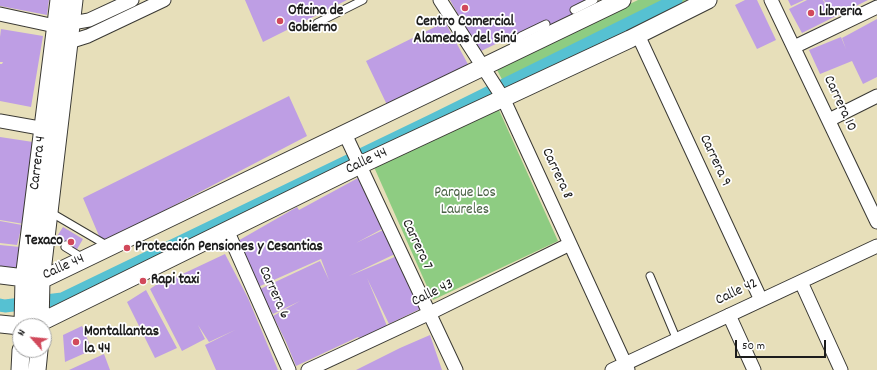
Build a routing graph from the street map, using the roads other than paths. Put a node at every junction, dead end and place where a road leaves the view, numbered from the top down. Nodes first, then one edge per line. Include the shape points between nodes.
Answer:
1 (59, 0) edge
2 (74, 0) edge
3 (132, 0) edge
4 (164, 0) edge
5 (363, 0) edge
6 (440, 0) edge
7 (594, 0) edge
8 (708, 0) edge
9 (771, 0) edge
10 (614, 1) edge
11 (877, 6) edge
12 (574, 10) dead end
13 (0, 14) edge
14 (317, 23) dead end
15 (546, 24) dead end
16 (63, 25) junction
17 (638, 35) junction
18 (69, 42) junction
19 (794, 47) junction
20 (512, 53) junction
21 (485, 70) junction
22 (501, 95) junction
23 (877, 96) edge
24 (829, 120) junction
25 (0, 121) edge
26 (51, 130) junction
27 (347, 138) junction
28 (359, 162) junction
29 (49, 212) junction
30 (877, 222) edge
31 (227, 230) junction
32 (570, 244) junction
33 (66, 245) dead end
34 (877, 246) edge
35 (110, 247) junction
36 (85, 259) junction
37 (0, 275) edge
38 (650, 276) dead end
39 (801, 282) junction
40 (33, 285) junction
41 (761, 300) junction
42 (430, 313) junction
43 (729, 315) junction
44 (30, 318) edge
45 (39, 318) edge
46 (12, 323) edge
47 (0, 324) edge
48 (677, 340) junction
49 (21, 358) edge
50 (38, 358) edge
51 (626, 367) edge
52 (20, 370) edge
53 (37, 370) edge
54 (289, 370) edge
55 (308, 370) edge
56 (456, 370) edge
57 (612, 370) edge
58 (754, 370) edge
59 (841, 370) edge

1 - 16 street, Carrera 4
2 - 16 street
3 - 16 street via 88,20
4 - 18 street via 88,36
5 - 14 lane
6 - 21 street, Carrera 8
7 - 12 lane
8 - 17 street, Calle 44
9 - 19 street, Carrera 10
10 - 20 street, Calle 44
11 - 19 street
13 - 16 street
15 - 20 lane via 517,39
16 - 18 street
16 - 26 street, Carrera 4
17 - 22 street, Calle 44
17 - 41 street, Carrera 9
18 - 26 street
19 - 24 street, Carrera 10
20 - 21 street, Calle 44
21 - 22 street, Carrera 8
21 - 27 street, Calle 44
22 - 28 street, Calle 44
22 - 32 street, Carrera 8
23 - 24 street
24 - 30 street, Carrera 10
25 - 26 street
26 - 29 street
26 - 40 street, Carrera 4
27 - 28 street, Carrera 7
27 - 35 street, Calle 44
28 - 31 street, Calle 44
28 - 42 street, Carrera 7
29 - 35 lane via 74,230
29 - 40 street
31 - 45 street, Calle 44
31 - 54 street, Carrera 6
32 - 42 street, Calle 43
32 - 51 street, Carrera 8
33 - 36 lane via 65,247
34 - 39 street, Calle 42
35 - 36 street, Calle 44
36 - 40 street, Calle 44
37 - 40 street, Calle 44
38 - 48 lane
39 - 41 street, Calle 42
39 - 59 street
40 - 44 street, Carrera 4
41 - 43 street, Calle 42
42 - 55 street, Calle 43
42 - 56 street, Carrera 7
43 - 48 street, Calle 42
43 - 58 street
46 - 47 street
48 - 51 street, Calle 42
49 - 52 street
50 - 53 street
51 - 57 street, Calle 42

